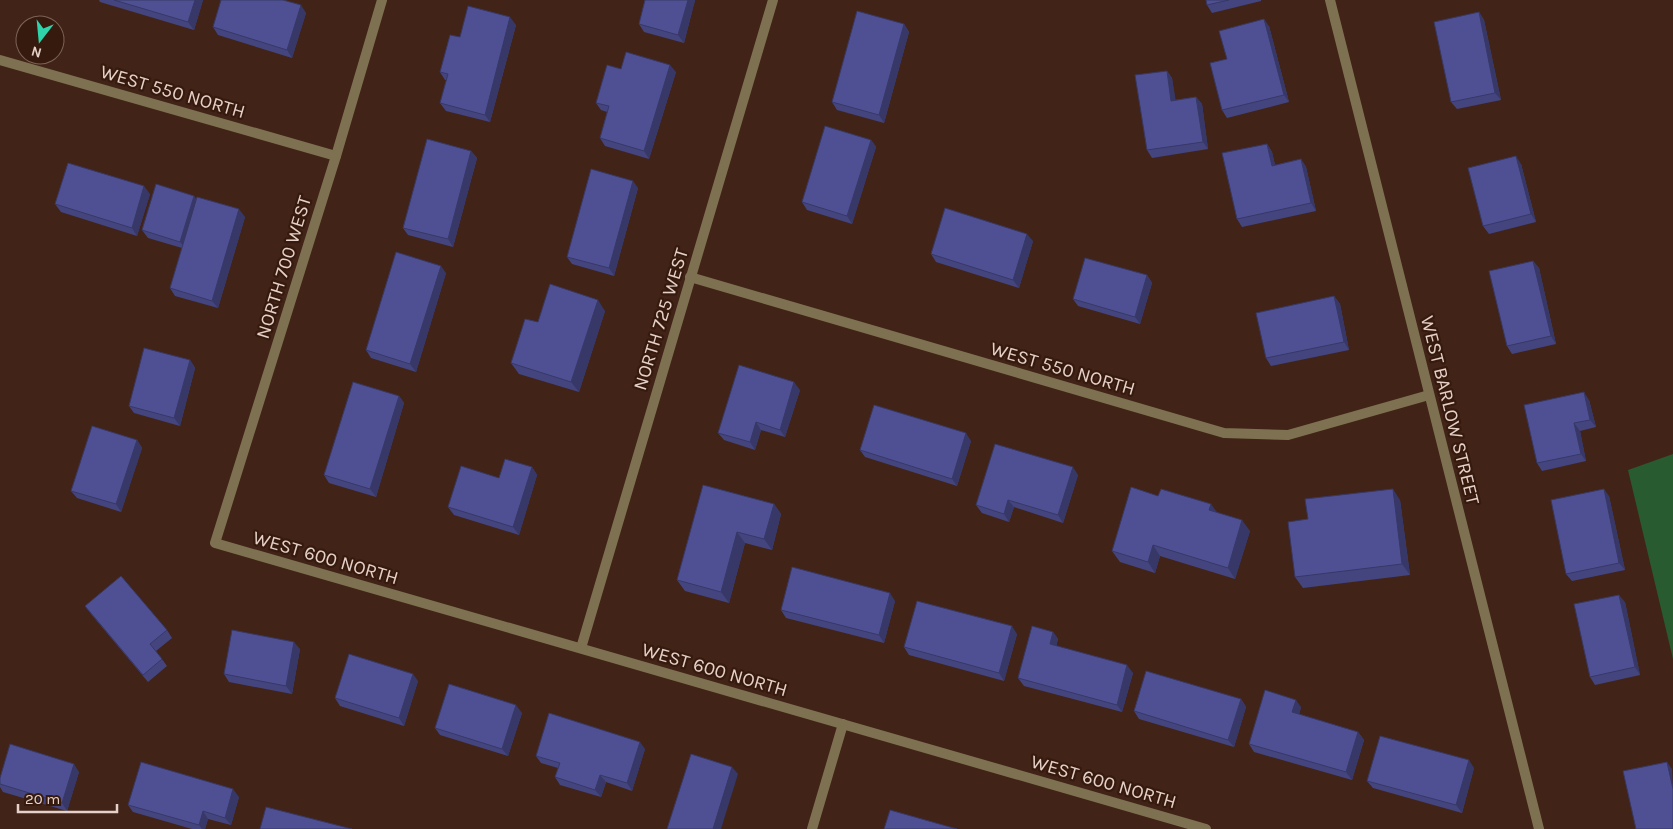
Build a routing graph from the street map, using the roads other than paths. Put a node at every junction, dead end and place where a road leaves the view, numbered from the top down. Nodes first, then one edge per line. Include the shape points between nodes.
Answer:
1 (382, 0) edge
2 (772, 0) edge
3 (1330, 0) edge
4 (0, 60) edge
5 (336, 156) junction
6 (690, 277) junction
7 (1429, 394) junction
8 (214, 543) joint
9 (581, 648) junction
10 (844, 724) junction
11 (812, 829) edge
12 (1204, 829) edge
13 (1539, 829) edge

1 - 5 street, NORTH 700 WEST
2 - 6 street, NORTH 725 WEST
3 - 7 street, WEST BARLOW STREET
4 - 5 street, WEST 550 NORTH
5 - 8 street, NORTH 700 WEST
6 - 7 street, WEST 550 NORTH via 1224,432 1288,435
6 - 9 street, NORTH 725 WEST
7 - 13 street, WEST BARLOW STREET
8 - 9 street, WEST 600 NORTH
9 - 10 street, WEST 600 NORTH
10 - 11 street
10 - 12 street, WEST 600 NORTH

